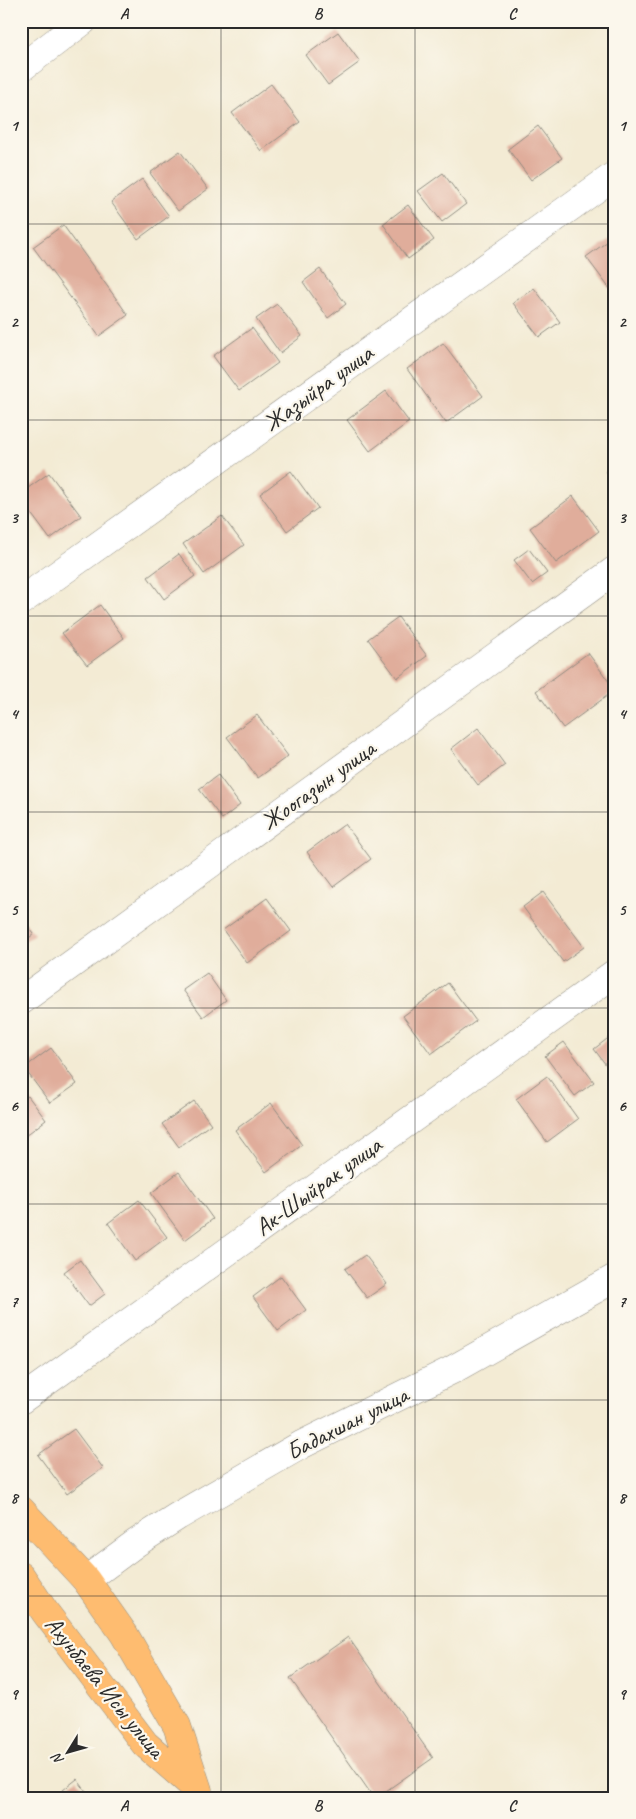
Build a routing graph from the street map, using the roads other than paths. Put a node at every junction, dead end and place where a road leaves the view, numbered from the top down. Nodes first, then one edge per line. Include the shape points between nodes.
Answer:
1 (84, 21) edge
2 (21, 68) edge
3 (615, 175) edge
4 (615, 570) edge
5 (21, 600) edge
6 (615, 973) edge
7 (21, 1001) edge
8 (615, 1278) edge
9 (21, 1400) edge
10 (21, 1510) edge
11 (21, 1576) edge
12 (86, 1580) junction
13 (200, 1794) edge

1 - 2 street
3 - 5 street, Жазыйра улица
4 - 7 street, Жоогазын улица
6 - 9 street, Ак-Шыйрак улица
8 - 12 street, Бадахшан улица via 452,1370 301,1445 178,1516
10 - 12 main road, Ахунбаева Исы улица
11 - 13 main road, Ахунбаева Исы улица via 145,1744
12 - 13 main road, Ахунбаева Исы улица via 124,1634 176,1726

